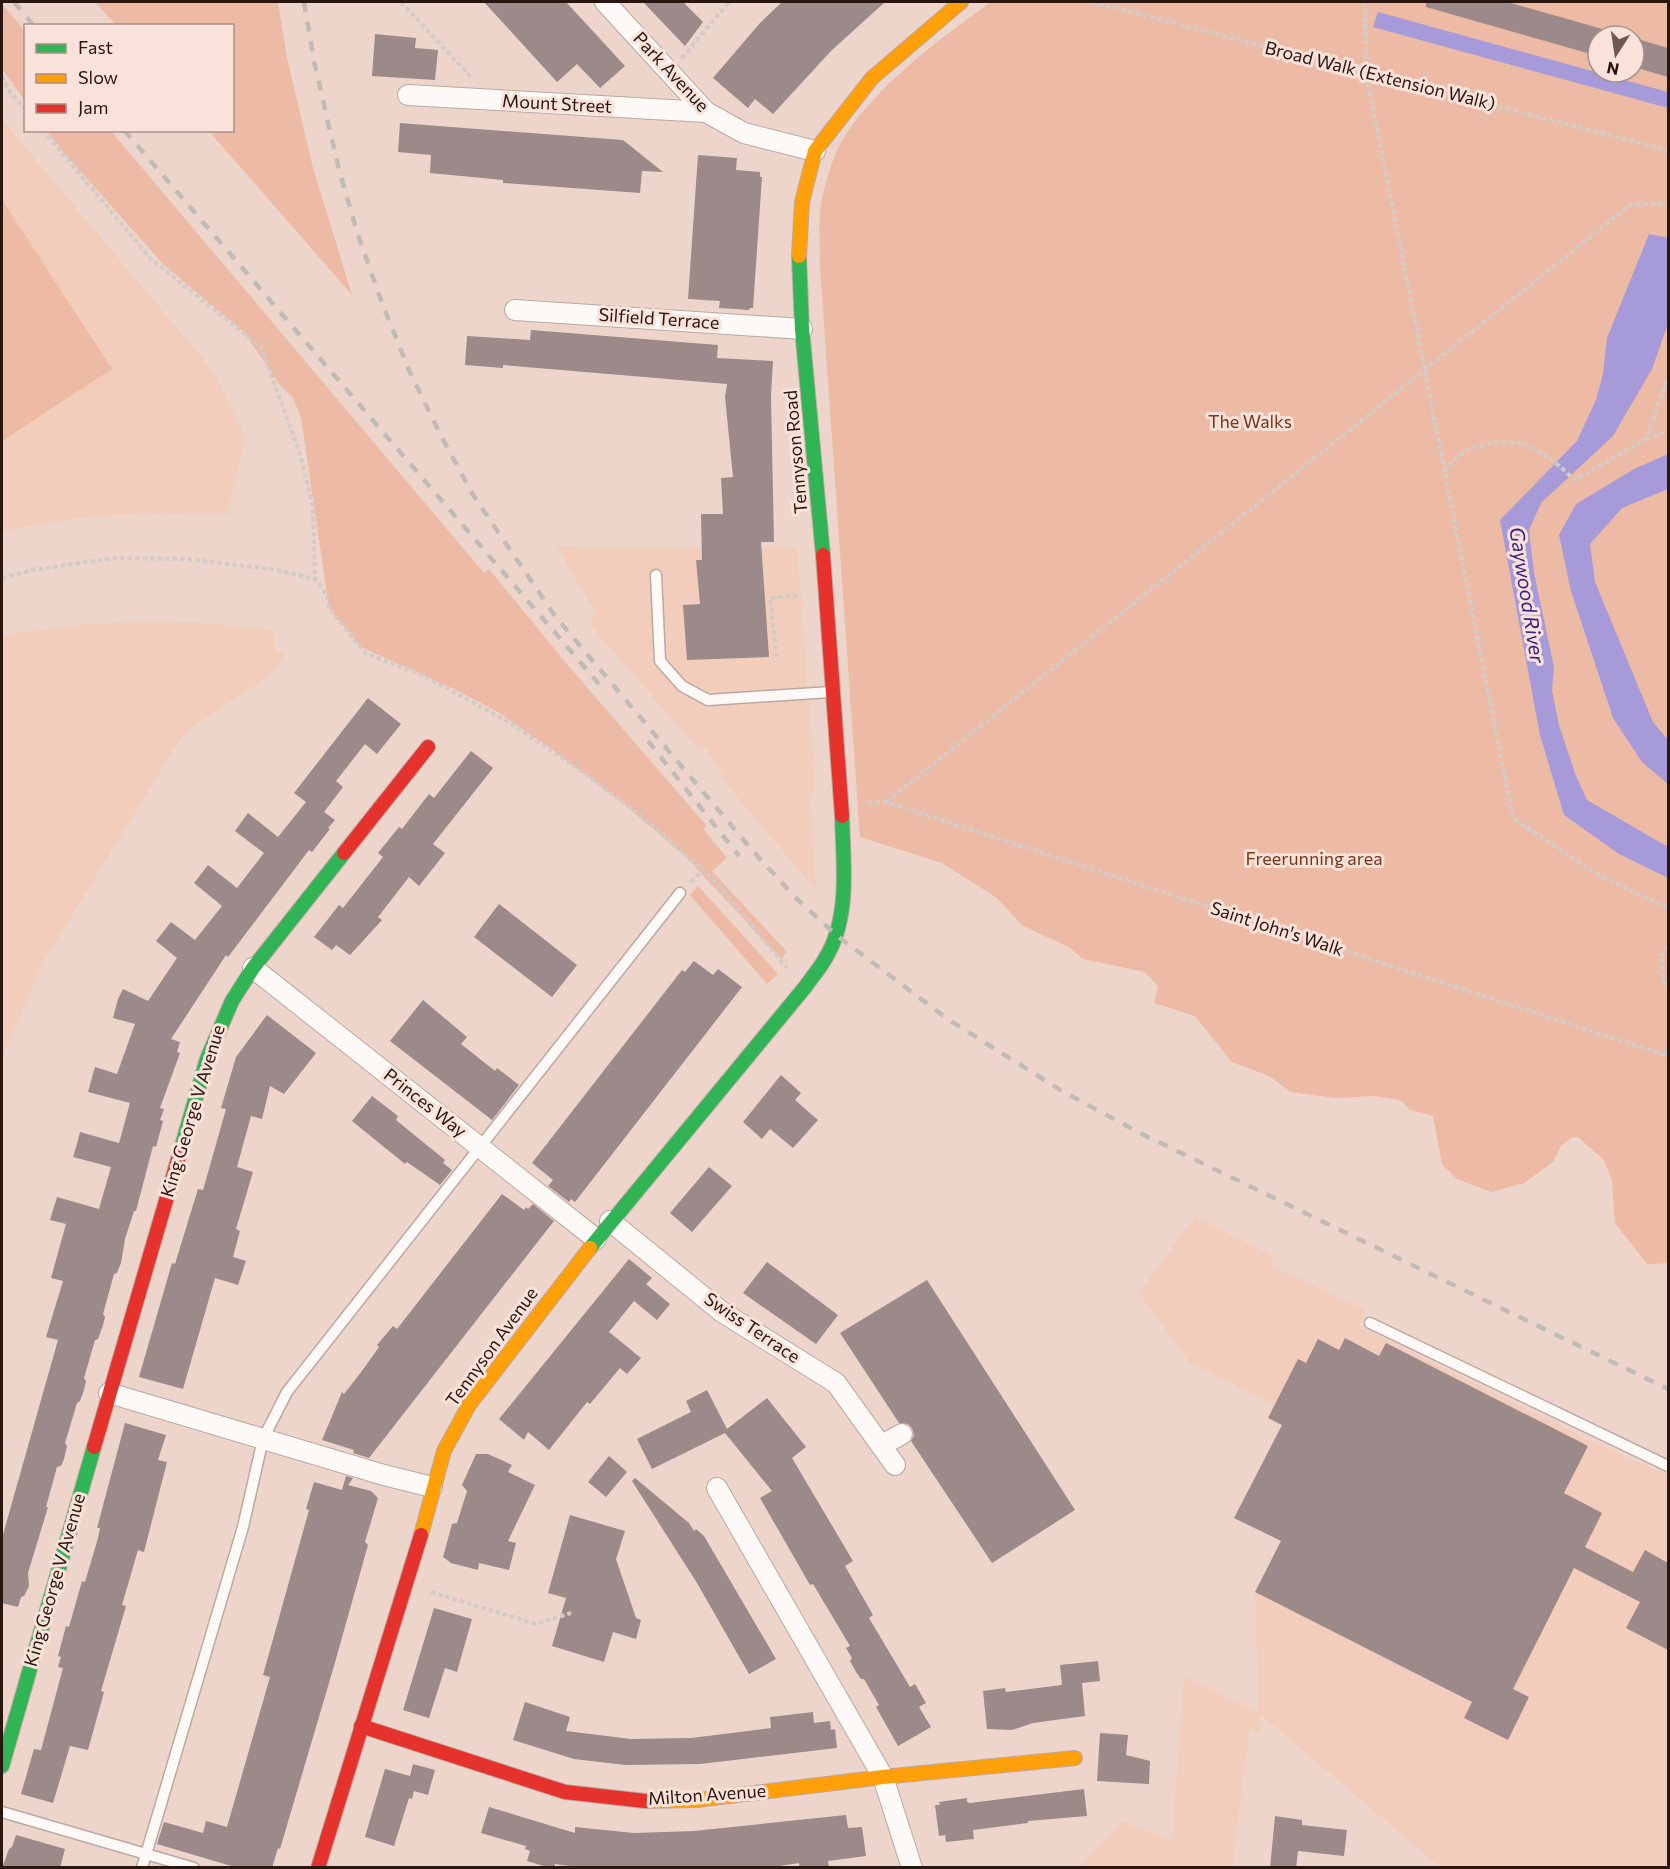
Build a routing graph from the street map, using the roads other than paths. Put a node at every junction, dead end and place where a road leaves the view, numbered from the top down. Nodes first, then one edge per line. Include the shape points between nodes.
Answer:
1 (604, 2) edge
2 (961, 2) edge
3 (408, 95) dead end
4 (706, 112) junction
5 (815, 152) junction
6 (515, 310) dead end
7 (802, 329) junction
8 (656, 575) dead end
9 (833, 692) junction
10 (428, 747) dead end
11 (680, 893) dead end
12 (826, 958) joint
13 (253, 968) junction
14 (481, 1147) junction
15 (610, 1221) junction
16 (596, 1239) junction
17 (1370, 1323) dead end
18 (109, 1393) junction
19 (902, 1434) dead end
20 (262, 1439) junction
21 (882, 1446) junction
22 (895, 1465) dead end
23 (1668, 1466) edge
24 (432, 1487) junction
25 (717, 1488) dead end
26 (361, 1726) junction
27 (1075, 1758) dead end
28 (2, 1766) edge
29 (883, 1777) junction
30 (2, 1812) edge
31 (145, 1854) junction
32 (142, 1868) edge
33 (194, 1868) edge
34 (318, 1868) edge
35 (912, 1868) edge

1 - 4 street, Park Avenue
2 - 5 main road, Tennyson Road via 872,78
3 - 4 street, Mount Street
4 - 5 street, Park Avenue via 744,133
5 - 7 main road, Tennyson Road via 802,202
6 - 7 street, Silfield Terrace
7 - 9 main road, Tennyson Road
8 - 9 lane via 660,661 682,686 708,700
9 - 12 main road, Tennyson Road via 842,804 843,899 836,935
10 - 13 main road, King George V Avenue
11 - 14 lane
12 - 15 main road, Tennyson Avenue via 807,986
13 - 14 street, Princes Way
13 - 18 main road, King George V Avenue via 235,992 207,1059
14 - 16 street, Princes Way
14 - 20 lane via 287,1392
15 - 16 main road, Tennyson Avenue
15 - 21 street, Swiss Terrace via 722,1312 836,1383
16 - 24 main road, Tennyson Avenue via 469,1405 444,1450
17 - 23 lane
18 - 20 street
18 - 28 main road, King George V Avenue
19 - 21 street
20 - 24 street
20 - 31 lane via 243,1527
21 - 22 street, Swiss Terrace
24 - 26 main road, Tennyson Avenue via 407,1584
25 - 29 street
26 - 29 main road, Milton Avenue via 565,1792 616,1799 697,1800
26 - 34 main road, Tennyson Avenue
27 - 29 main road, Milton Avenue
29 - 35 street
30 - 31 lane
31 - 32 lane
31 - 33 lane

